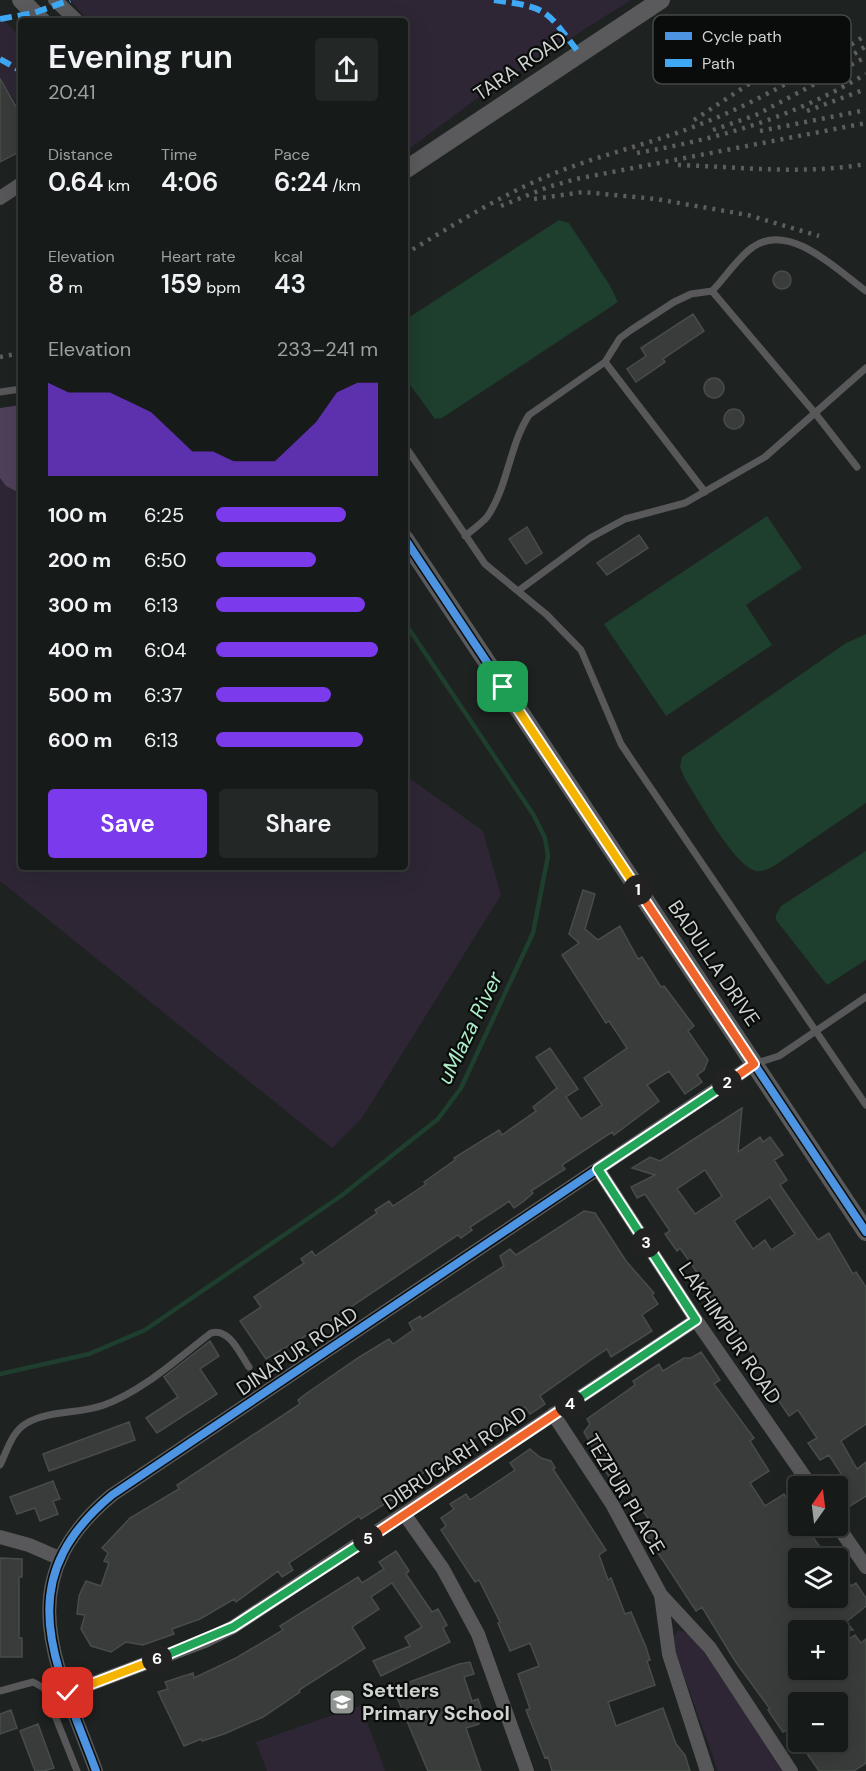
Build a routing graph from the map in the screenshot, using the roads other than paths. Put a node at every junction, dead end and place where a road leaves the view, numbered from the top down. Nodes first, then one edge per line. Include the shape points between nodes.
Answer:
1 (21, 0) edge
2 (55, 0) edge
3 (661, 0) edge
4 (39, 18) edge
5 (74, 18) edge
6 (408, 168) edge
7 (18, 186) edge
8 (0, 198) edge
9 (712, 291) junction
10 (866, 291) edge
11 (605, 362) junction
12 (866, 368) edge
13 (18, 389) edge
14 (0, 392) edge
15 (815, 413) junction
16 (408, 450) edge
17 (857, 467) dead end
18 (705, 492) junction
19 (465, 536) junction
20 (408, 544) edge
21 (518, 591) junction
22 (866, 997) edge
23 (816, 1031) junction
24 (754, 1064) junction
25 (866, 1106) edge
26 (598, 1169) junction
27 (866, 1232) edge
28 (696, 1320) junction
29 (249, 1367) dead end
30 (554, 1414) junction
31 (0, 1465) edge
32 (804, 1476) edge
33 (405, 1515) junction
34 (845, 1536) edge
35 (0, 1538) edge
36 (59, 1558) junction
37 (866, 1567) edge
38 (661, 1595) junction
39 (0, 1691) edge
40 (68, 1693) junction
41 (77, 1771) edge
42 (96, 1771) edge
43 (527, 1771) edge
44 (707, 1771) edge
45 (791, 1771) edge

1 - 4 street
2 - 5 street
3 - 6 street, TARA ROAD
7 - 8 street
9 - 10 lane via 753,246 780,241 790,241 810,251
9 - 11 lane via 674,302 631,330 620,338
9 - 15 lane
11 - 18 lane
11 - 19 lane via 529,415 486,518
12 - 15 lane
13 - 14 lane
15 - 17 lane
15 - 18 lane via 765,457
16 - 19 lane
18 - 21 lane via 685,503 625,519 590,538
19 - 21 lane via 485,564
20 - 24 street, BADULLA DRIVE
21 - 23 lane via 581,650 621,744
22 - 23 lane
23 - 24 lane via 779,1056
23 - 25 lane
24 - 26 street, DINAPUR ROAD
24 - 27 street, BADULLA DRIVE
26 - 28 street, LAKHIMPUR ROAD
26 - 36 street, DINAPUR ROAD via 112,1495 85,1517
28 - 30 street, DIBRUGARH ROAD
28 - 32 street, LAKHIMPUR ROAD
29 - 31 lane via 225,1333 218,1330 116,1400 28,1422 14,1436
30 - 33 street, DIBRUGARH ROAD
30 - 38 street, TEZPUR PLACE via 612,1504
33 - 40 street, DIBRUGARH ROAD via 233,1627
33 - 43 street via 443,1569 474,1625
34 - 37 street
35 - 36 street
36 - 40 street, DINAPUR ROAD via 51,1584 50,1641
38 - 44 street, TEZPUR PLACE via 669,1654
38 - 45 street, TEZPUR PLACE via 710,1647
39 - 41 lane via 23,1683 39,1683 49,1698
40 - 42 street, DINAPUR ROAD

